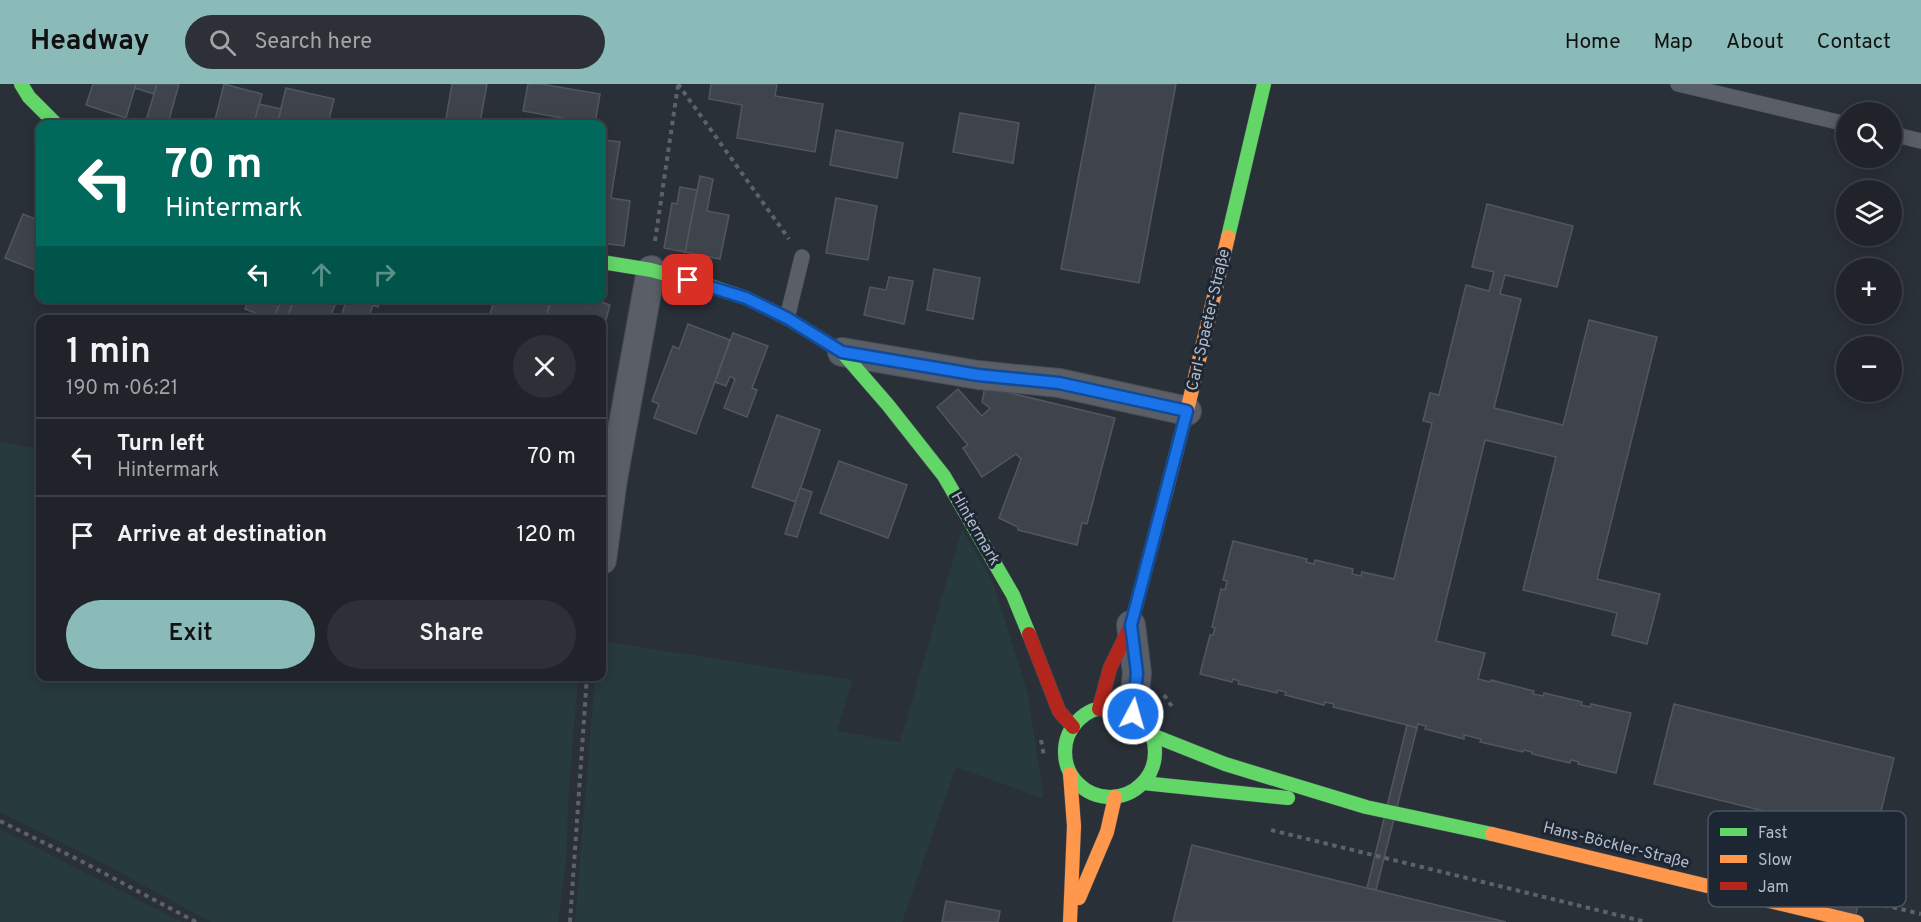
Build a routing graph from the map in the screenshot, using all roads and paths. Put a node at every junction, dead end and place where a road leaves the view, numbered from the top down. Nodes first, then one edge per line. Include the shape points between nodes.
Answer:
1 (21, 84) edge
2 (678, 84) edge
3 (1264, 84) edge
4 (1678, 84) edge
5 (52, 120) edge
6 (1836, 122) edge
7 (1902, 136) edge
8 (1921, 141) edge
9 (802, 257) joint
10 (606, 263) edge
11 (651, 270) junction
12 (787, 318) junction
13 (842, 352) junction
14 (1187, 411) junction
15 (606, 531) edge
16 (1131, 625) junction
17 (587, 681) edge
18 (1161, 689) dead end
19 (1099, 709) junction
20 (1133, 714) junction
21 (1177, 714) dead end
22 (1072, 727) junction
23 (1152, 735) junction
24 (1070, 774) junction
25 (1143, 783) junction
26 (1116, 797) junction
27 (1366, 807) junction
28 (0, 821) edge
29 (1267, 829) dead end
30 (1708, 886) edge
31 (1795, 907) edge
32 (1070, 919) edge
33 (196, 922) edge
34 (570, 922) edge
35 (1646, 922) edge
36 (1857, 922) edge

1 - 5 main road
2 - 9 path
2 - 11 path
3 - 14 main road, Carl-Spaeter-Straße
4 - 6 lane
7 - 8 lane
9 - 12 lane
10 - 11 main road, Hintermark
11 - 12 main road, Hintermark via 746,298
11 - 15 street
12 - 13 main road, Hintermark
13 - 14 street, Hintermark via 978,375 1059,383
13 - 22 main road, Hintermark via 944,476 1013,595 1059,711
14 - 16 main road, Carl-Spaeter-Straße
16 - 19 main road, Carl-Spaeter-Straße via 1110,668
16 - 20 street, Carl-Spaeter-Straße via 1137,673
17 - 34 path
18 - 21 path
19 - 20 main road via 1112,707
19 - 22 main road
20 - 23 main road
22 - 24 main road via 1065,752
23 - 25 main road via 1155,753
23 - 27 main road, Hans-Böckler-Straße via 1225,764
24 - 26 main road via 1089,793
24 - 32 main road via 1074,826
25 - 26 main road
25 - 27 main road, Hans-Böckler-Straße
26 - 32 main road via 1107,832
27 - 30 main road, Hans-Böckler-Straße
28 - 33 path
29 - 35 path
31 - 36 main road, Hans-Böckler-Straße

